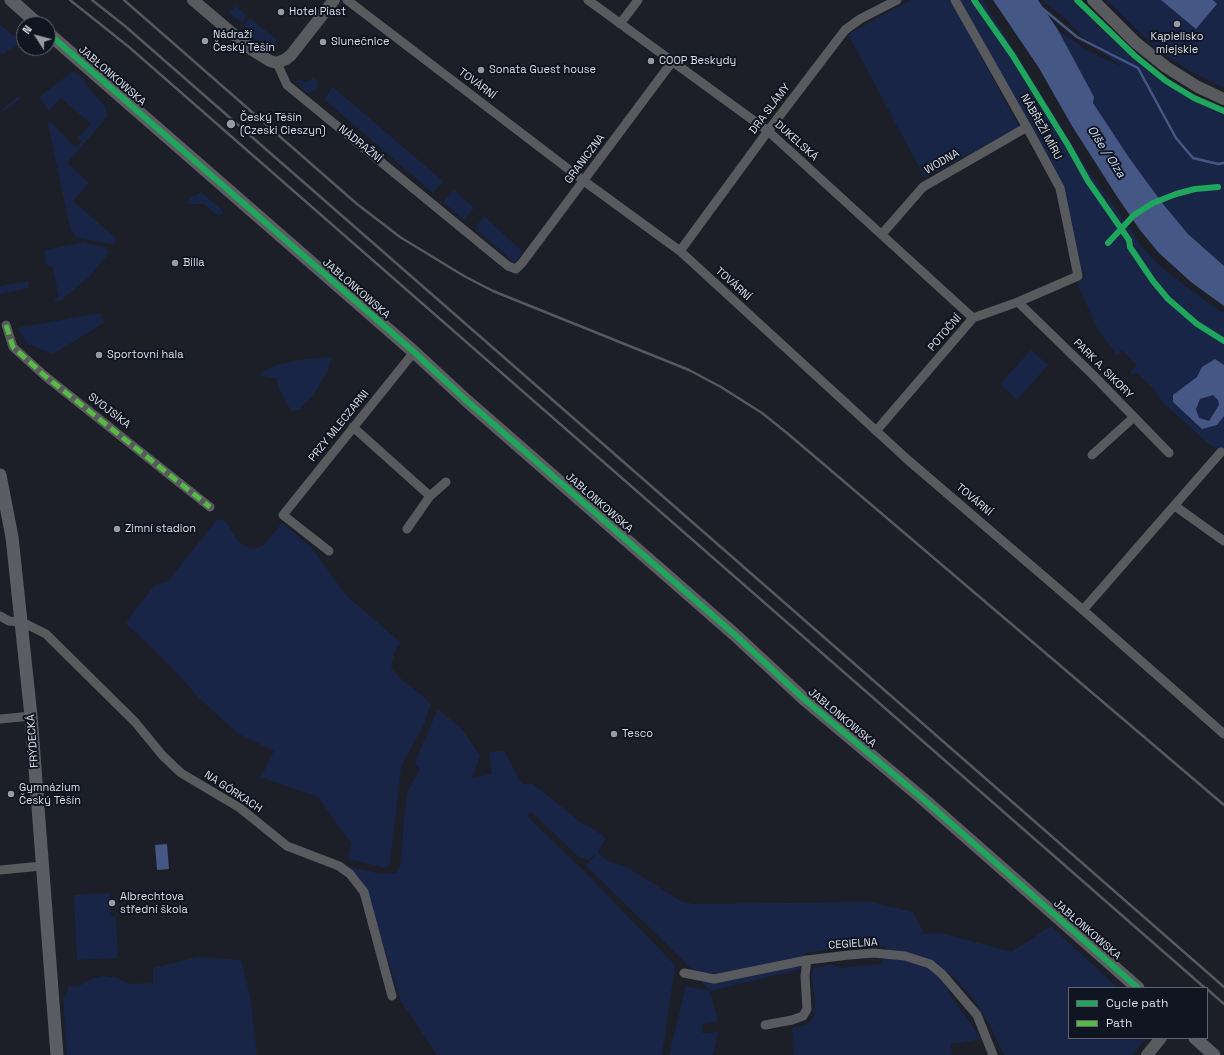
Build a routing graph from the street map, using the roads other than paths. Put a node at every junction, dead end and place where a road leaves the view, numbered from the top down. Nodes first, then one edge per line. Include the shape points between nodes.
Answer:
1 (11, 0) edge
2 (193, 0) edge
3 (334, 0) edge
4 (347, 0) edge
5 (588, 0) edge
6 (638, 0) edge
7 (897, 0) edge
8 (955, 0) edge
9 (1093, 0) edge
10 (29, 16) edge
11 (620, 24) junction
12 (56, 40) edge
13 (672, 62) junction
14 (277, 63) junction
15 (1224, 99) edge
16 (1027, 126) junction
17 (768, 131) junction
18 (584, 181) junction
19 (882, 234) junction
20 (680, 251) junction
21 (516, 269) joint
22 (1078, 276) joint
23 (1018, 302) junction
24 (973, 318) junction
25 (6, 325) dead end
26 (414, 352) junction
27 (1134, 417) junction
28 (353, 427) junction
29 (876, 431) junction
30 (1221, 452) dead end
31 (1169, 453) dead end
32 (1092, 455) dead end
33 (0, 475) edge
34 (446, 482) dead end
35 (430, 496) junction
36 (1175, 506) junction
37 (210, 507) dead end
38 (407, 529) dead end
39 (1224, 541) edge
40 (329, 551) dead end
41 (1083, 610) junction
42 (0, 616) edge
43 (22, 622) junction
44 (31, 716) junction
45 (0, 720) edge
46 (1224, 734) edge
47 (36, 867) junction
48 (0, 870) edge
49 (807, 960) junction
50 (684, 973) dead end
51 (1137, 987) edge
52 (392, 996) dead end
53 (765, 1025) dead end
54 (1160, 1039) edge
55 (1196, 1039) edge
56 (57, 1055) edge
57 (992, 1055) edge
58 (1147, 1055) edge
59 (1214, 1055) edge

1 - 10 main road
2 - 14 street via 252,50
3 - 14 street via 299,47 286,59
4 - 18 street, TOVÁRNÍ
5 - 11 street, DUKELSKÁ
6 - 11 street
7 - 17 street, DRA SLÁMY via 845,30
8 - 16 street, NÁBŘEŽÍ MÍRU
9 - 15 street via 1135,42 1166,66 1198,87
11 - 13 street, DUKELSKÁ
12 - 26 main road, JABŁONKOWSKA
13 - 17 street, DUKELSKÁ
13 - 18 street, GRANICZNA
14 - 21 street, NÁDRAŽNÍ via 287,85 508,266
16 - 19 street, WODNA via 923,187
16 - 22 street, NÁBŘEŽÍ MÍRU via 1060,188
17 - 19 street, DUKELSKÁ
17 - 20 street, DRA SLÁMY
18 - 20 street, TOVÁRNÍ
18 - 21 street, GRANICZNA
19 - 24 street, DUKELSKÁ
20 - 29 street, TOVÁRNÍ
22 - 23 street, POTOČNÍ
23 - 24 street, POTOČNÍ
23 - 27 street, PARK A. SIKORY
24 - 29 street, POTOČNÍ
25 - 37 street, SVOJSÍKA via 13,347 45,376
26 - 28 street, PRZY MLECZARNI
26 - 51 main road, JABŁONKOWSKA via 734,634 804,699 922,798
27 - 31 street, PARK A. SIKORY
27 - 32 street
28 - 35 street
28 - 40 street, PRZY MLECZARNI via 283,515
29 - 41 street, TOVÁRNÍ
30 - 36 street
33 - 43 main road, FRÝDECKÁ via 12,537
34 - 35 street
35 - 38 street
36 - 39 street
36 - 41 street
41 - 46 street, TOVÁRNÍ
42 - 43 street, NA GÓRKACH via 9,621
43 - 44 main road, FRÝDECKÁ
43 - 52 street, NA GÓRKACH via 46,634 135,722 181,773 240,808 287,846 339,866 350,874 364,892
44 - 45 street
44 - 47 main road, FRÝDECKÁ
47 - 48 street
47 - 56 main road, FRÝDECKÁ
49 - 50 street, CEGIELNA via 714,979
49 - 53 street via 804,976 804,1016
49 - 57 street, CEGIELNA via 874,953 905,956 930,964 942,974 977,1015
54 - 58 street
55 - 59 main road

